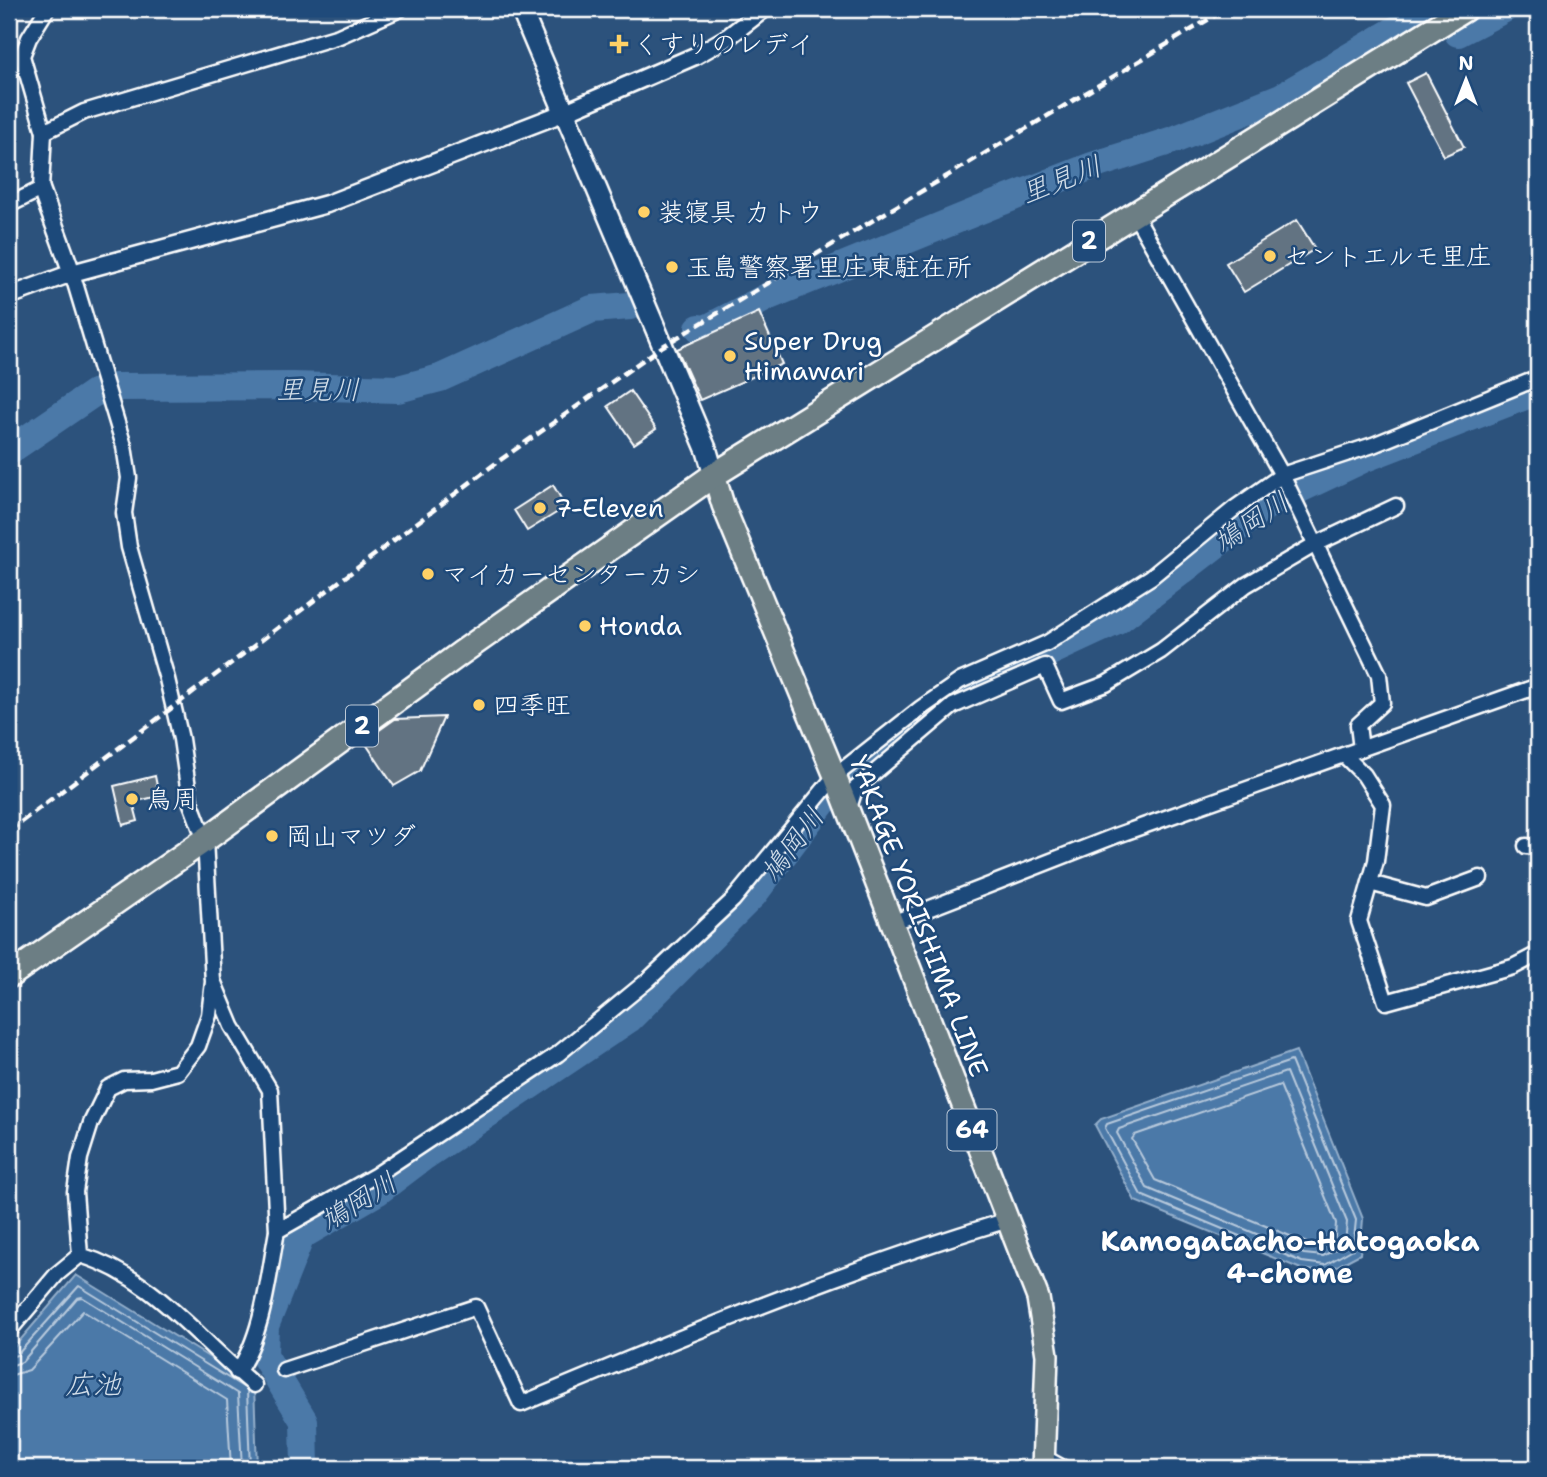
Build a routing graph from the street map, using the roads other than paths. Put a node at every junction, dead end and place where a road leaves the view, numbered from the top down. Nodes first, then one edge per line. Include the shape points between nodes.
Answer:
1 (47, 9) edge
2 (400, 9) edge
3 (521, 9) edge
4 (764, 9) edge
5 (1465, 9) edge
6 (563, 113) junction
7 (44, 132) junction
8 (41, 189) junction
9 (9, 205) edge
10 (1134, 213) junction
11 (72, 273) junction
12 (9, 296) edge
13 (1538, 377) edge
14 (714, 475) junction
15 (1282, 475) junction
16 (1396, 506) dead end
17 (1314, 545) junction
18 (1538, 686) edge
19 (1361, 748) junction
20 (1344, 755) junction
21 (835, 776) junction
22 (846, 806) junction
23 (205, 840) junction
24 (1480, 878) dead end
25 (1370, 883) junction
26 (892, 923) junction
27 (1538, 954) edge
28 (9, 976) edge
29 (213, 982) junction
30 (1008, 1220) junction
31 (277, 1231) junction
32 (80, 1255) junction
33 (9, 1331) edge
34 (285, 1370) dead end
35 (237, 1371) junction
36 (254, 1385) dead end
37 (1043, 1463) edge
38 (1063, 1468) edge

1 - 7 street via 22,56
2 - 7 street via 339,37 84,112
3 - 6 main road
4 - 6 street via 695,56
5 - 10 highway, 2
6 - 11 street via 327,204
6 - 14 main road
7 - 8 street
8 - 9 street
8 - 11 street
10 - 14 highway, 2
10 - 15 street
11 - 12 street
11 - 23 street via 124,446 129,547 170,691 190,801
13 - 15 street via 1373,445
14 - 21 main road, YAKAGE YORISHIMA LINE / 64
14 - 23 highway, 2
15 - 17 street
15 - 21 street via 1151,577 1047,643 960,681
16 - 17 street
17 - 19 street via 1379,675 1382,703 1358,725
17 - 22 street via 1246,585 1161,651 1106,684 1061,701 1045,666 953,706 855,789
18 - 19 street
19 - 20 street
20 - 25 street via 1364,775 1383,806
20 - 26 street via 1115,836
21 - 22 main road, YAKAGE YORISHIMA LINE / 64
21 - 31 street via 733,900 647,981 568,1046 376,1175
22 - 26 main road, YAKAGE YORISHIMA LINE / 64
23 - 28 highway, 2
23 - 29 street
24 - 25 street via 1426,898
25 - 27 street via 1359,921 1385,1002 1513,967
26 - 30 main road, YAKAGE YORISHIMA LINE / 64
29 - 31 street via 232,1026 270,1090
29 - 32 street via 209,1015 198,1046 178,1072 124,1080 108,1088 91,1123 75,1192
30 - 34 street via 769,1300 521,1404 475,1307
30 - 37 main road, YAKAGE YORISHIMA LINE / 64 via 1038,1298 1044,1327
31 - 35 street via 249,1357
32 - 33 street via 57,1274
32 - 35 street via 107,1262 173,1308
35 - 36 street
37 - 38 street

